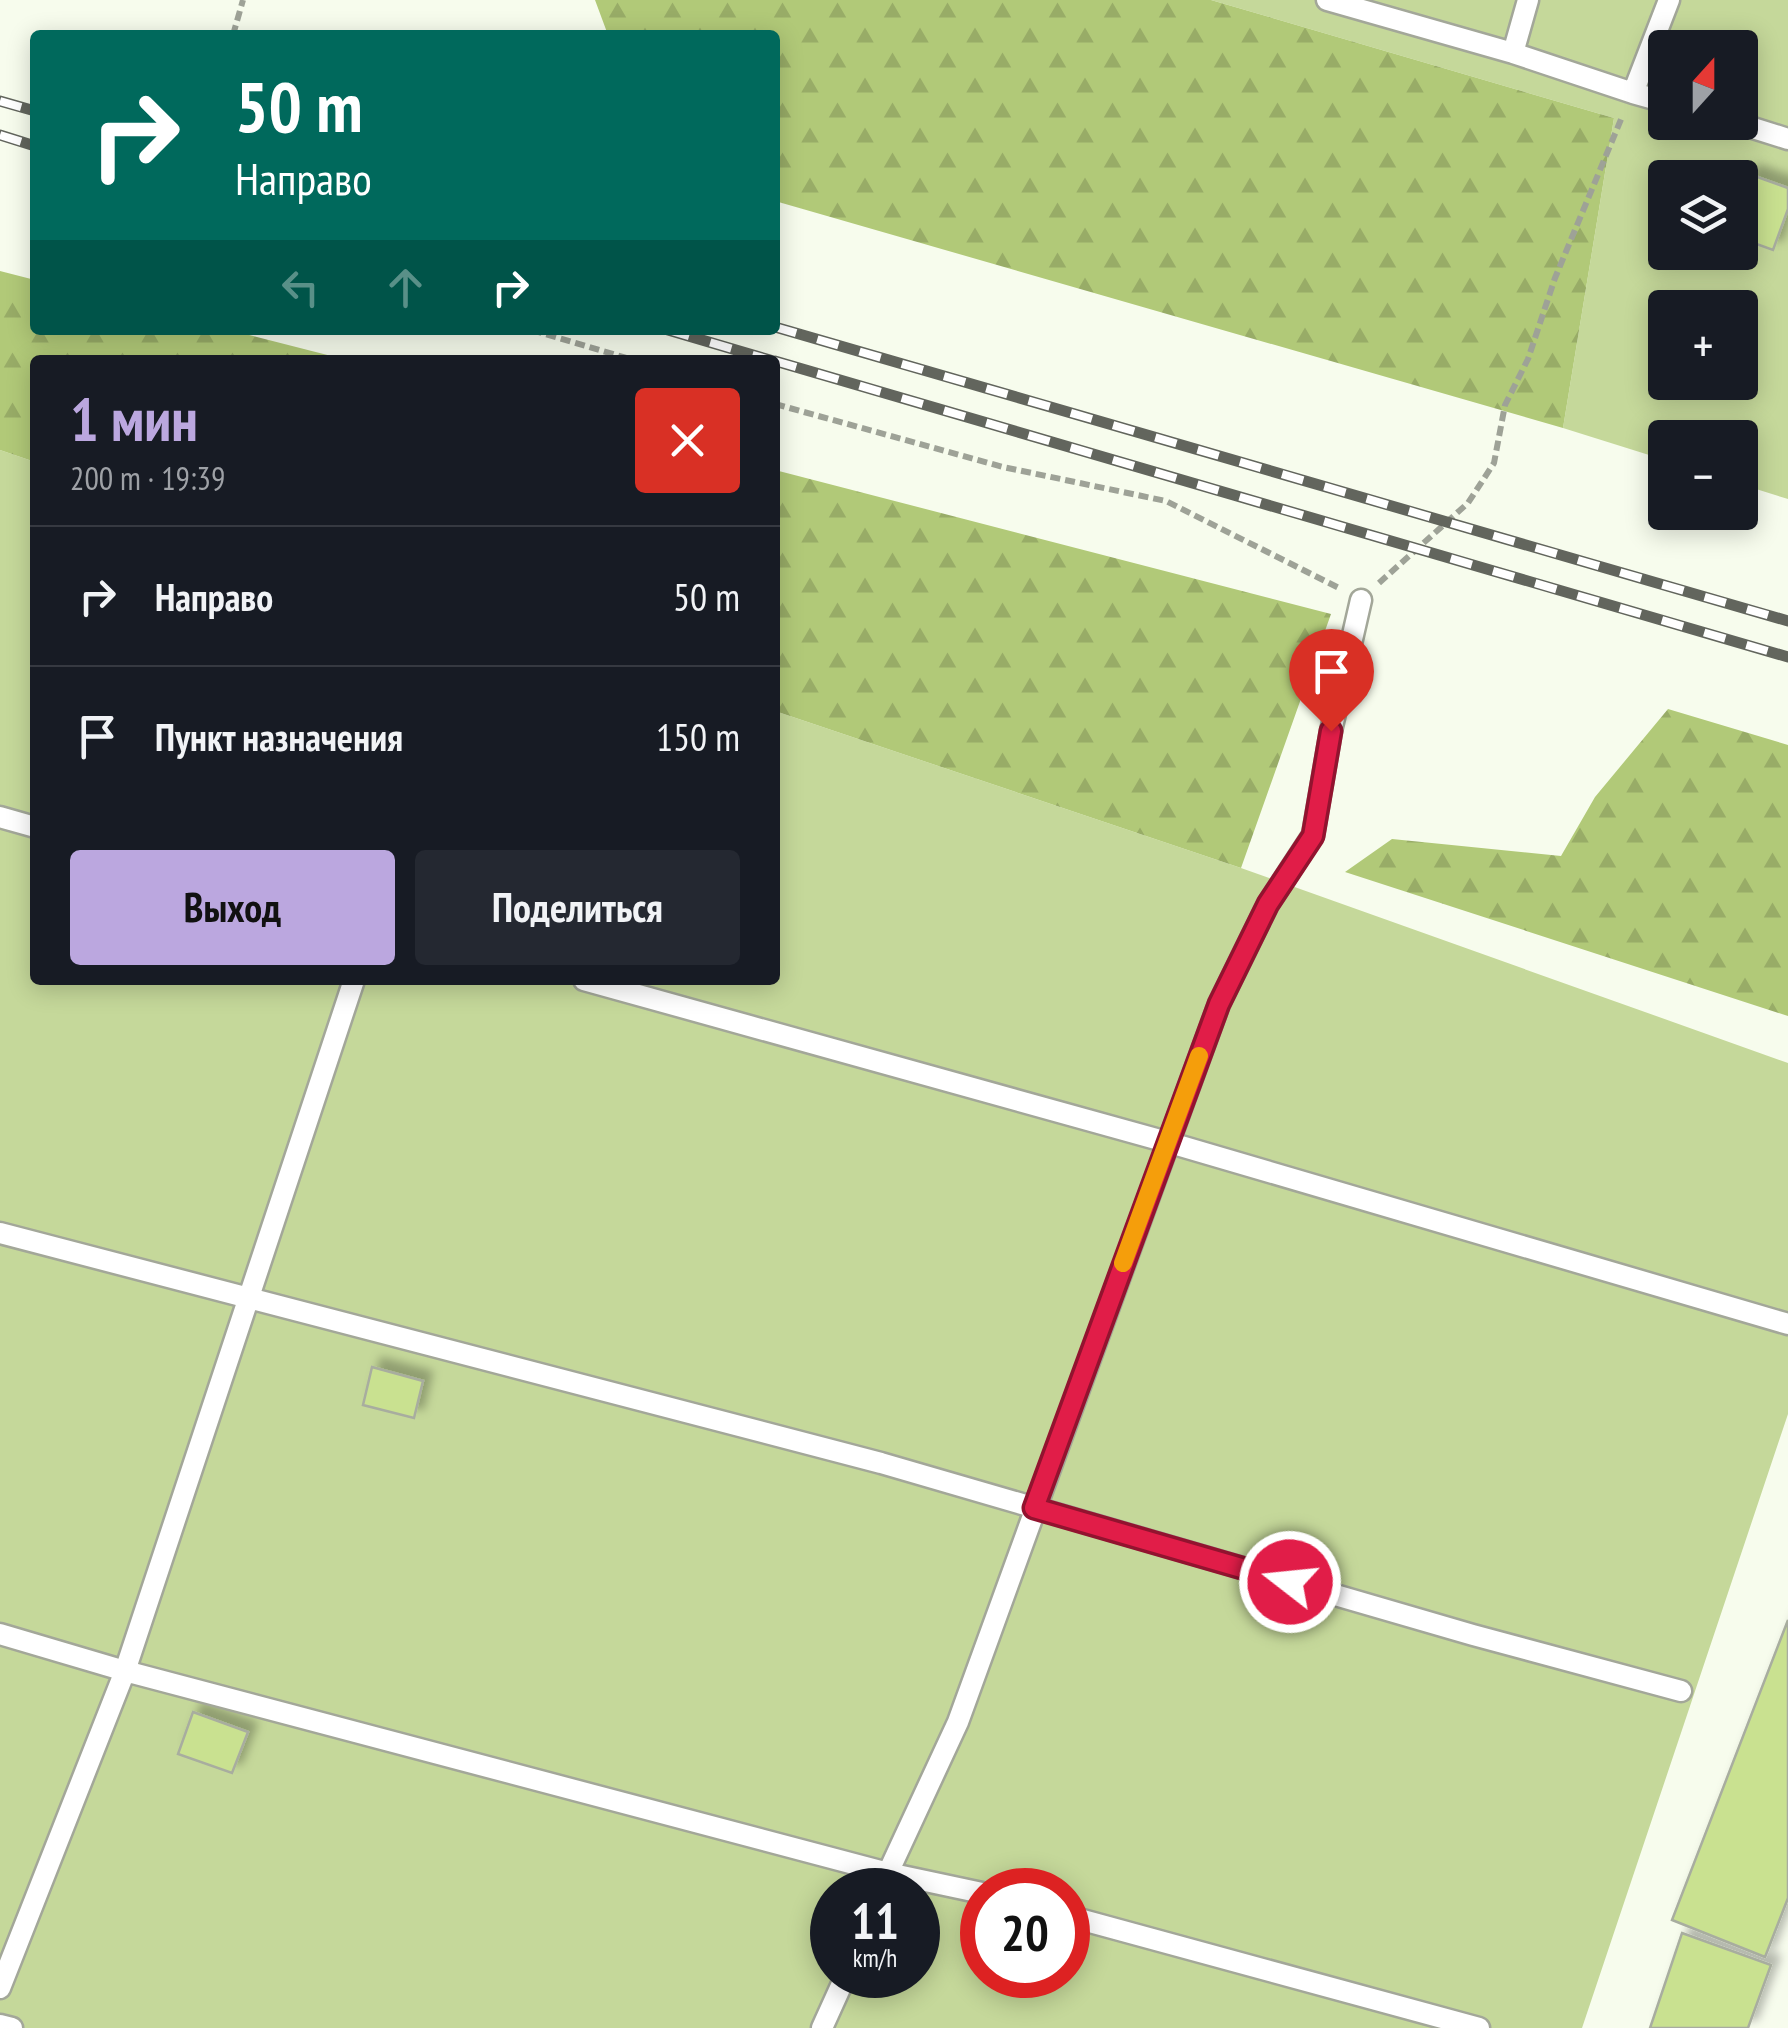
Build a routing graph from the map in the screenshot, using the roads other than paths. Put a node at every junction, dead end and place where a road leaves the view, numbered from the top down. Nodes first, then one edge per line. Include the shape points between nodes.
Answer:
1 (1327, 0) edge
2 (1528, 0) edge
3 (1669, 0) edge
4 (1513, 53) junction
5 (1633, 93) junction
6 (1648, 97) edge
7 (1758, 130) edge
8 (1788, 139) edge
9 (1361, 600) road end
10 (0, 817) edge
11 (30, 826) edge
12 (352, 985) edge
13 (602, 985) edge
14 (1167, 1142) junction
15 (0, 1234) edge
16 (250, 1299) junction
17 (1788, 1324) edge
18 (1034, 1508) junction
19 (0, 1634) edge
20 (125, 1671) junction
21 (1681, 1691) dead end
22 (834, 1868) edge
23 (890, 1868) edge
24 (1090, 1922) edge
25 (0, 1988) edge
26 (836, 1998) edge
27 (0, 2025) edge
28 (12, 2028) edge
29 (822, 2028) edge
30 (1479, 2028) edge

1 - 4 lane
2 - 4 lane
3 - 5 lane
4 - 5 lane
5 - 6 lane
7 - 8 lane
9 - 14 lane via 1313,836 1268,904 1219,1004
10 - 11 lane
12 - 16 lane
13 - 14 lane
14 - 17 lane
14 - 18 lane
15 - 16 lane
16 - 18 lane
16 - 20 lane
18 - 21 lane
18 - 23 lane via 958,1722
19 - 20 lane
20 - 22 lane
20 - 25 lane
24 - 30 lane
26 - 29 lane
27 - 28 lane

